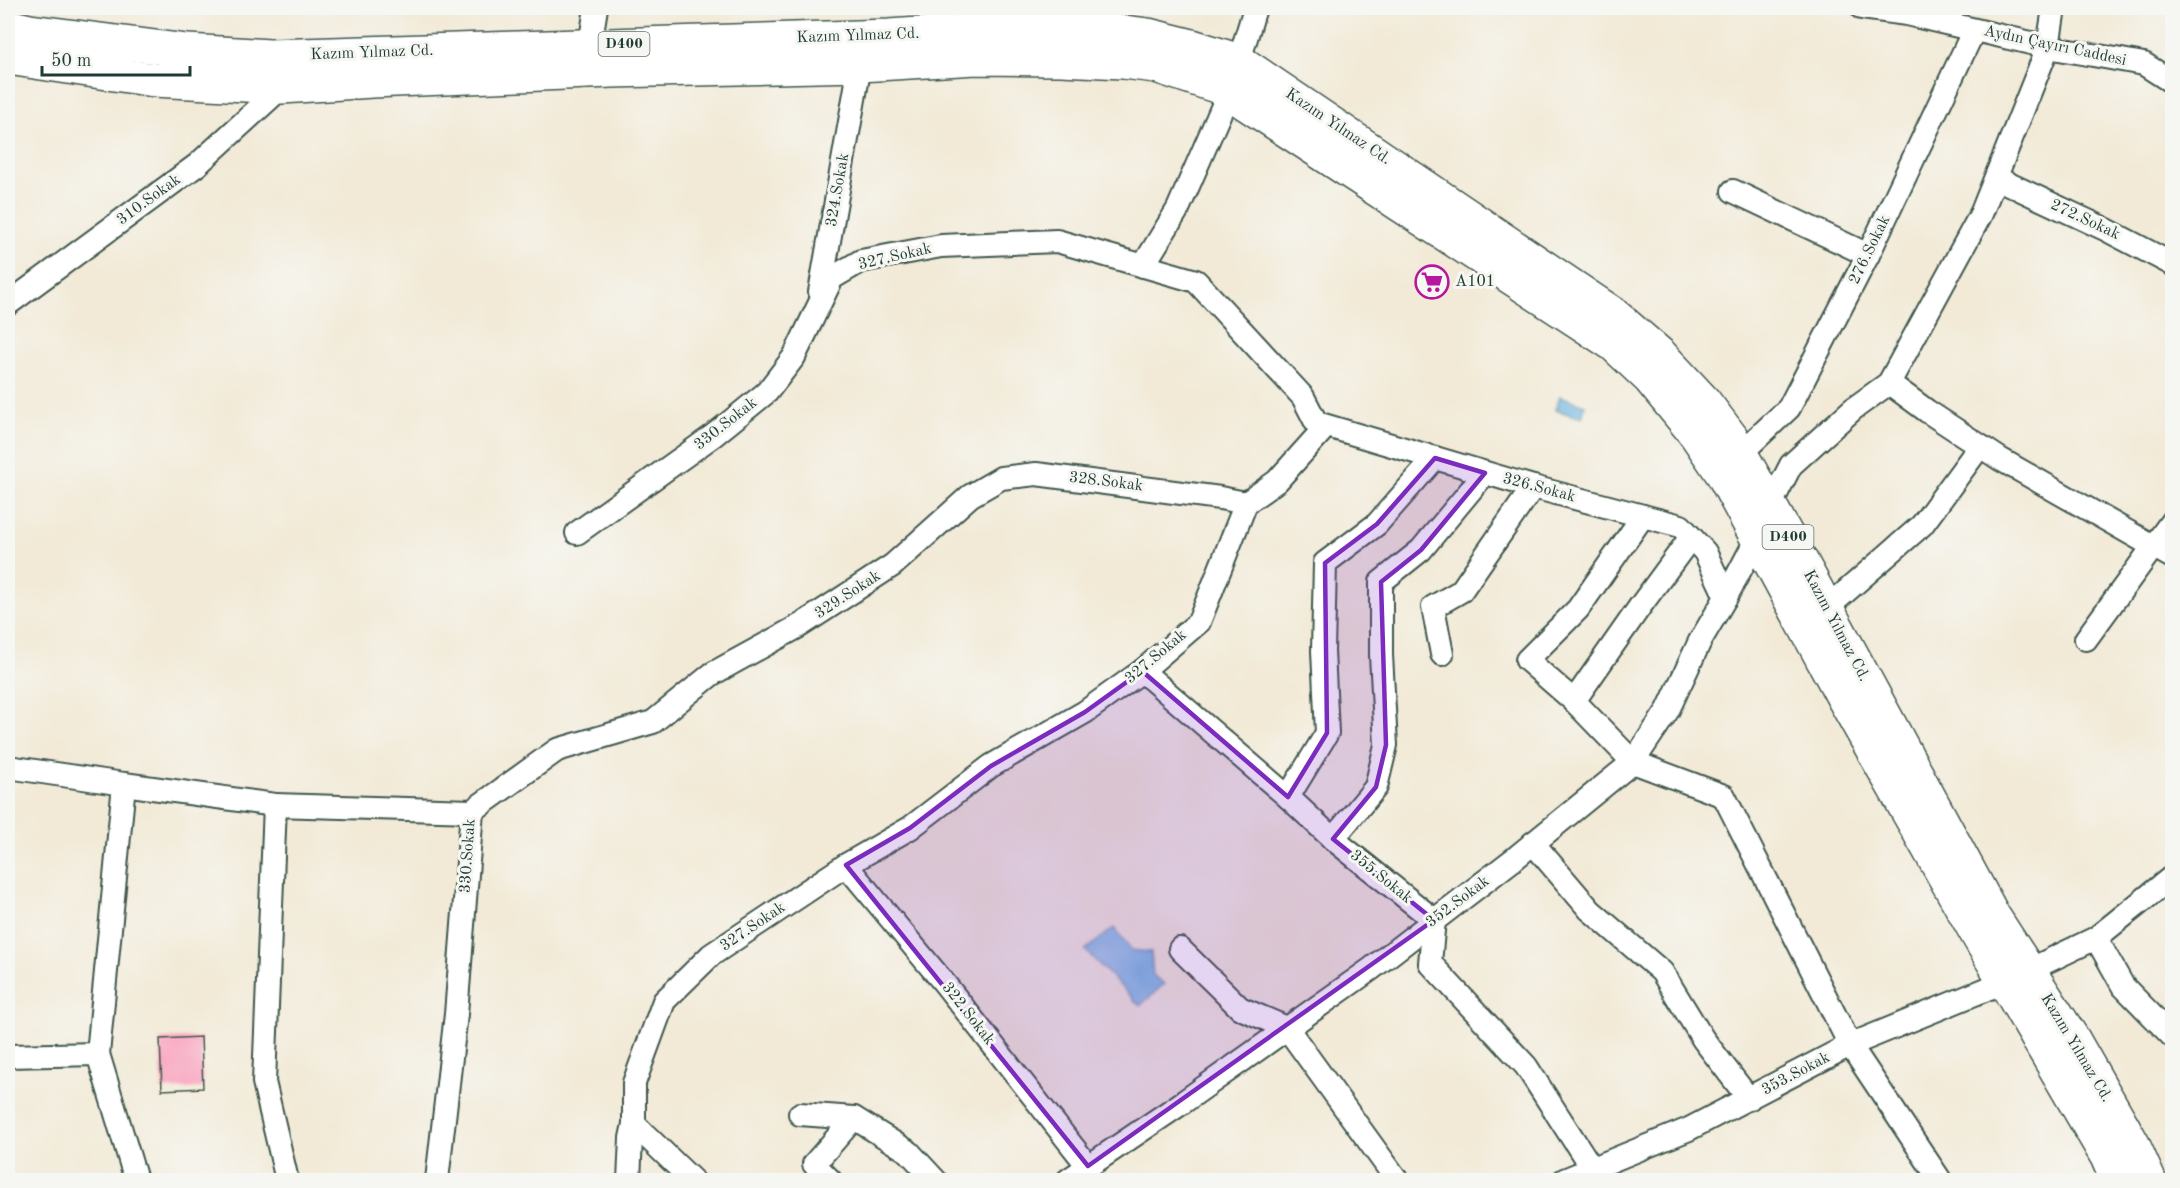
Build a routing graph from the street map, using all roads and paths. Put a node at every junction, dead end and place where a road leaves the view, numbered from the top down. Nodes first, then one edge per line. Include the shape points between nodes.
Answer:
1 (596, 8) edge
2 (1255, 8) edge
3 (1862, 8) edge
4 (2054, 8) edge
5 (1907, 10) edge
6 (8, 26) edge
7 (1974, 30) junction
8 (590, 45) junction
9 (2048, 47) junction
10 (8, 58) edge
11 (1239, 61) junction
12 (860, 65) junction
13 (2172, 82) edge
14 (282, 87) junction
15 (1228, 92) junction
16 (1996, 178) junction
17 (1733, 191) dead end
18 (1868, 255) junction
19 (2172, 264) edge
20 (1143, 266) junction
21 (832, 278) joint
22 (8, 304) edge
23 (816, 314) junction
24 (1889, 383) junction
25 (1317, 423) junction
26 (1980, 446) junction
27 (1741, 453) junction
28 (1435, 458) junction
29 (1485, 473) junction
30 (1533, 488) junction
31 (970, 496) joint
32 (1246, 503) junction
33 (1770, 506) junction
34 (1643, 516) junction
35 (2172, 521) edge
36 (577, 533) dead end
37 (1691, 537) junction
38 (1757, 538) junction
39 (2153, 545) junction
40 (2172, 557) edge
41 (1726, 597) junction
42 (1827, 608) junction
43 (2086, 639) dead end
44 (1442, 654) dead end
45 (1142, 671) junction
46 (712, 674) joint
47 (1574, 701) junction
48 (1632, 762) junction
49 (8, 768) edge
50 (124, 784) junction
51 (1288, 797) junction
52 (275, 805) junction
53 (472, 810) junction
54 (1332, 839) junction
55 (1533, 843) junction
56 (846, 865) junction
57 (2172, 877) edge
58 (1434, 920) junction
59 (2096, 938) junction
60 (1180, 949) dead end
61 (2016, 976) junction
62 (1287, 1028) junction
63 (2172, 1036) edge
64 (1850, 1045) junction
65 (98, 1054) junction
66 (8, 1056) edge
67 (1749, 1099) junction
68 (800, 1114) dead end
69 (854, 1118) junction
70 (634, 1124) junction
71 (1088, 1166) junction
72 (1595, 1175) edge
73 (136, 1180) edge
74 (287, 1180) edge
75 (437, 1180) edge
76 (629, 1180) edge
77 (692, 1180) edge
78 (830, 1180) edge
79 (935, 1180) edge
80 (1068, 1180) edge
81 (1397, 1180) edge
82 (1564, 1180) edge
83 (1940, 1180) edge
84 (2117, 1180) edge
85 (2149, 1180) edge

1 - 8 street
2 - 11 street
3 - 5 street, Aydın Çayırı Caddesi
4 - 9 street
5 - 7 street, Aydın Çayırı Caddesi
6 - 8 highway, Kazım Yılmaz Cd. / D400 via 187,51 270,56
7 - 9 street, Aydın Çayırı Caddesi
7 - 18 street, 276.Sokak
8 - 11 highway, Kazım Yılmaz Cd. / D400 via 889,36 1027,27 1148,35
9 - 13 street, Aydın Çayırı Caddesi via 2144,64
9 - 16 street
10 - 14 highway, Kazım Yılmaz Cd. / D400 via 154,80
11 - 27 highway, Kazım Yılmaz Cd. / D400 via 1612,313 1661,355 1704,401
12 - 14 highway, Kazım Yılmaz Cd. / D400 via 612,71
12 - 15 highway, Kazım Yılmaz Cd. / D400 via 976,58 1122,62 1156,66
12 - 23 street, 324.Sokak
14 - 22 street, 310.Sokak via 197,165
15 - 20 street via 1178,209
15 - 38 highway, Kazım Yılmaz Cd. / D400 via 1614,345 1650,379 1696,435
16 - 19 street, 272.Sokak
16 - 24 street via 1981,214
17 - 18 street
18 - 27 street, 276.Sokak via 1789,408
20 - 21 street, 327.Sokak via 1057,241 940,246 861,261
20 - 25 street, 327.Sokak via 1196,281 1303,398
21 - 23 street, 330.Sokak
23 - 36 street, 330.Sokak via 794,357 767,392
24 - 26 street
24 - 33 street via 1791,465
25 - 28 street, 326.Sokak
25 - 32 street via 1321,432 1277,481
26 - 39 street
26 - 42 street via 1922,525
27 - 33 highway, Kazım Yılmaz Cd. / D400
28 - 29 street, 326.Sokak
28 - 51 street via 1377,524 1325,563 1323,651 1327,733
29 - 30 street, 326.Sokak
29 - 54 street via 1421,550 1381,582 1386,745 1376,787
30 - 34 street, 326.Sokak
30 - 44 street via 1461,591 1433,607
31 - 32 street, 328.Sokak via 1001,478 1036,474
31 - 46 street, 329.Sokak via 893,565 801,625
32 - 45 street, 327.Sokak via 1199,621
33 - 42 highway, Kazım Yılmaz Cd. / D400
34 - 37 street, 326.Sokak via 1681,526
34 - 47 street via 1578,609 1527,660
35 - 39 street
37 - 41 street, 326.Sokak via 1705,552
37 - 47 street
38 - 41 street, 352.Sokak
38 - 61 highway, Kazım Yılmaz Cd. / D400 via 1845,701
39 - 40 street
39 - 43 street
41 - 48 street, 352.Sokak via 1700,641 1668,710
42 - 61 highway, Kazım Yılmaz Cd. / D400 via 1994,917
45 - 51 street, 355.Sokak
45 - 56 street, 327.Sokak via 1085,712 992,766 910,828
46 - 53 street, 330.Sokak via 653,722 557,750
47 - 48 street
48 - 55 street, 352.Sokak
48 - 64 street via 1724,796
49 - 50 street
50 - 52 street
50 - 65 street
51 - 54 street, 355.Sokak
52 - 53 street
52 - 74 street via 264,1082
53 - 75 street, 330.Sokak via 456,1014
54 - 58 street, 355.Sokak
55 - 58 street, 352.Sokak
55 - 67 street via 1590,910 1662,972 1703,1039
56 - 70 street, 327.Sokak via 711,955 664,1001 634,1083
56 - 71 street, 322.Sokak
57 - 59 street, 353.Sokak
58 - 62 street, 352.Sokak
58 - 72 street via 1430,963 1526,1066
59 - 61 street, 353.Sokak
59 - 63 street via 2123,986
60 - 62 street via 1240,1008
61 - 64 street, 353.Sokak
61 - 84 highway, Kazım Yılmaz Cd. / D400
61 - 85 highway, Kazım Yılmaz Cd. / D400 via 2073,1039
62 - 71 street, 352.Sokak
62 - 81 street
64 - 67 street, 353.Sokak
64 - 83 street
65 - 66 street
65 - 73 street
67 - 72 street, 353.Sokak
68 - 69 street
69 - 78 street via 814,1164
69 - 79 street via 909,1152
70 - 76 street, 327.Sokak
70 - 77 street
71 - 80 street, 352.Sokak
72 - 82 street, 353.Sokak

